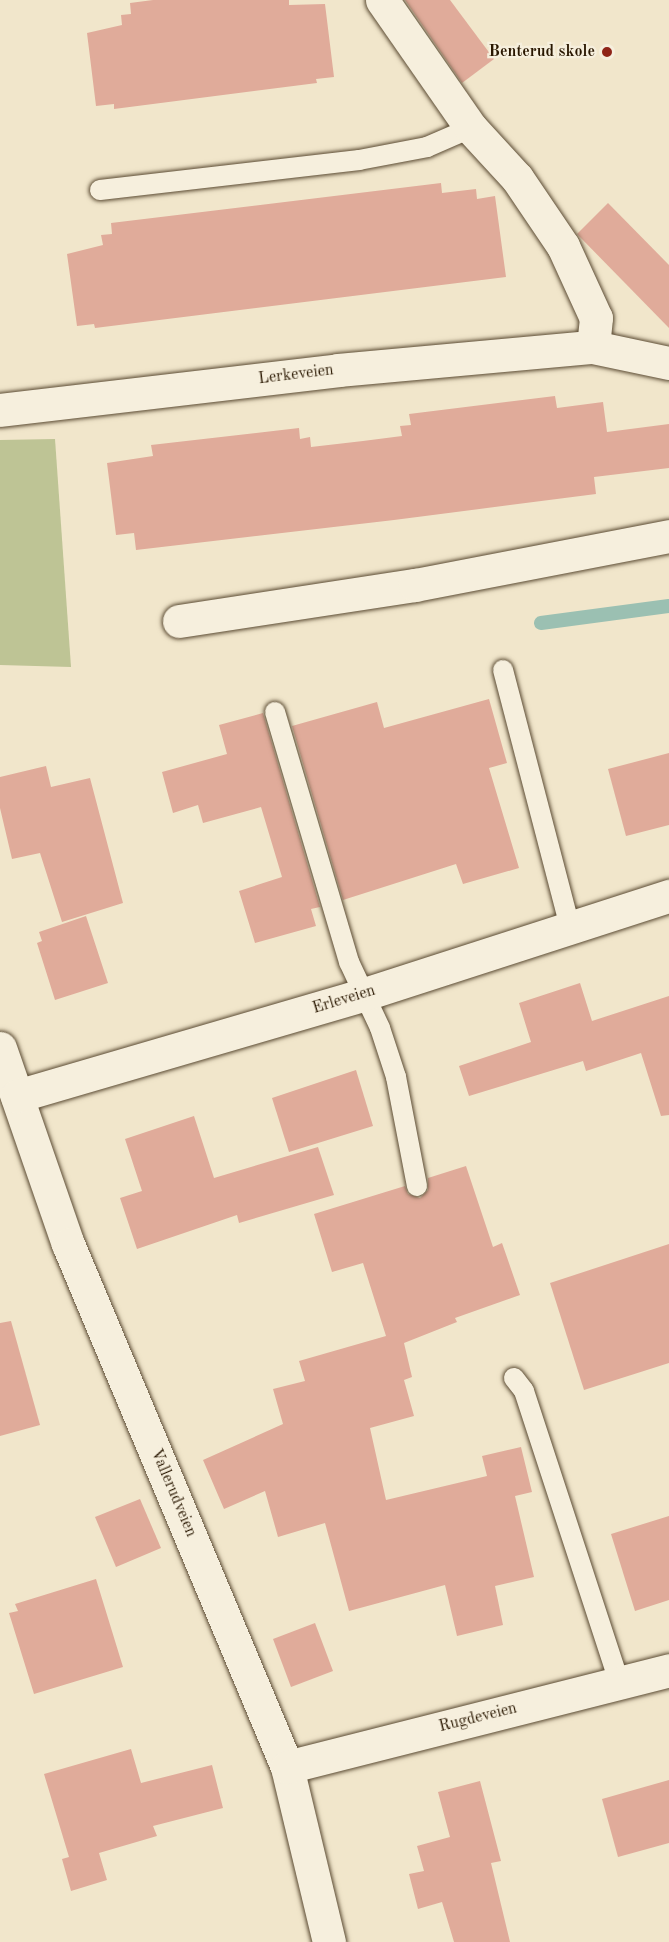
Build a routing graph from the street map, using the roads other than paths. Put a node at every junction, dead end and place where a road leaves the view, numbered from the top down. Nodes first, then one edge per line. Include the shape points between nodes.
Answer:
1 (382, 0) edge
2 (471, 128) junction
3 (100, 190) dead end
4 (593, 347) junction
5 (669, 363) edge
6 (0, 410) edge
7 (669, 536) edge
8 (178, 621) dead end
9 (503, 670) dead end
10 (275, 712) dead end
11 (669, 896) edge
12 (570, 928) junction
13 (362, 995) junction
14 (0, 1048) edge
15 (17, 1096) junction
16 (417, 1186) dead end
17 (514, 1378) dead end
18 (669, 1670) edge
19 (620, 1682) junction
20 (286, 1767) junction
21 (329, 1942) edge

1 - 2 street
2 - 3 lane via 428,147 359,160
2 - 4 street via 517,178 563,246 596,318
4 - 5 street, Lerkeveien
4 - 6 street, Lerkeveien via 338,370
7 - 8 street via 416,585
9 - 12 lane
10 - 13 lane
11 - 12 street, Erleveien
12 - 13 street, Erleveien
13 - 15 street, Erleveien
13 - 16 lane via 380,1028 396,1077
14 - 15 street, Vallerudveien
15 - 20 street, Vallerudveien via 68,1244
17 - 19 lane via 524,1391
18 - 19 street, Rugdeveien
19 - 20 street, Rugdeveien
20 - 21 street, Vallerudveien

